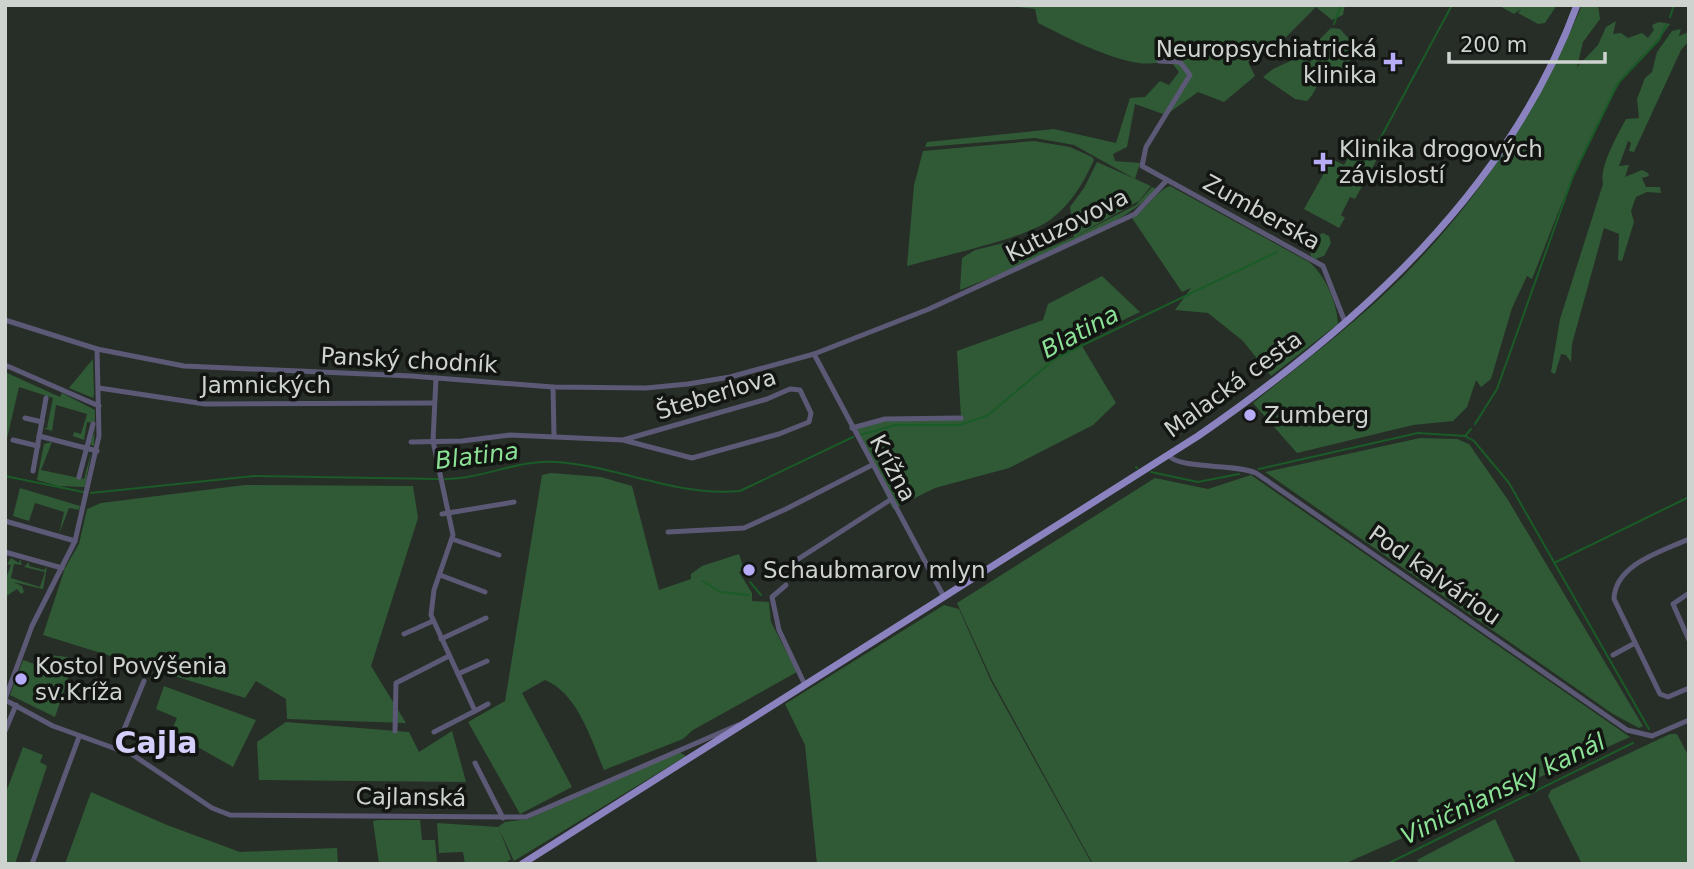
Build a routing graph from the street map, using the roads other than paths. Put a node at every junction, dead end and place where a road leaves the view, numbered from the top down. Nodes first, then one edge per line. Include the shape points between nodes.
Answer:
1 (1577, 5) edge
2 (1159, 61) dead end
3 (1167, 180) junction
4 (5, 320) edge
5 (1345, 322) junction
6 (97, 349) junction
7 (814, 354) junction
8 (5, 365) edge
9 (436, 378) junction
10 (553, 387) junction
11 (99, 388) junction
12 (46, 398) dead end
13 (434, 403) junction
14 (99, 405) junction
15 (25, 418) dead end
16 (961, 418) dead end
17 (42, 422) junction
18 (93, 424) dead end
19 (853, 429) junction
20 (647, 433) junction
21 (554, 435) junction
22 (39, 436) junction
23 (13, 440) dead end
24 (623, 440) junction
25 (433, 441) junction
26 (411, 442) dead end
27 (38, 446) junction
28 (644, 446) junction
29 (87, 449) junction
30 (97, 452) junction
31 (1168, 455) junction
32 (872, 465) junction
33 (33, 471) dead end
34 (79, 477) dead end
35 (890, 500) junction
36 (514, 502) dead end
37 (445, 513) junction
38 (5, 521) edge
39 (668, 532) dead end
40 (452, 539) junction
41 (1689, 539) edge
42 (75, 541) junction
43 (7, 553) edge
44 (499, 555) dead end
45 (5, 563) edge
46 (789, 565) dead end
47 (62, 568) junction
48 (440, 575) junction
49 (786, 585) dead end
50 (485, 592) dead end
51 (1689, 593) edge
52 (944, 597) junction
53 (486, 618) dead end
54 (433, 621) junction
55 (404, 634) dead end
56 (441, 639) junction
57 (1689, 640) edge
58 (1635, 643) junction
59 (1613, 655) dead end
60 (449, 656) junction
61 (486, 661) dead end
62 (457, 674) junction
63 (144, 681) dead end
64 (805, 685) junction
65 (1689, 688) edge
66 (5, 699) edge
67 (488, 704) dead end
68 (16, 705) junction
69 (475, 711) junction
70 (1689, 720) edge
71 (744, 722) junction
72 (5, 731) edge
73 (395, 731) dead end
74 (434, 732) dead end
75 (79, 737) junction
76 (692, 742) junction
77 (116, 748) junction
78 (698, 752) junction
79 (475, 763) dead end
80 (503, 818) junction
81 (32, 864) edge
82 (522, 864) edge

1 - 5 main road, Malacká cesta via 1537,91 1477,184 1404,269
2 - 3 street, Kutuzovova via 1180,62 1190,75 1142,158 1142,166
3 - 5 street, Zumberska via 1323,266
3 - 7 street, Kutuzovova via 1135,215 1087,239
4 - 6 street, Panský chodník
5 - 31 main road, Malacká cesta via 1238,408
6 - 9 street, Panský chodník via 184,366
6 - 11 street
7 - 10 street, Panský chodník via 688,384
7 - 19 street, Krížna
8 - 14 street
9 - 10 street, Panský chodník
9 - 13 street
10 - 21 street
11 - 13 street, Jamnických via 205,404
11 - 14 street
12 - 17 street
13 - 25 street
14 - 30 street
15 - 17 street
16 - 19 street via 885,419
17 - 22 street
18 - 29 street
19 - 32 street, Krížna
20 - 24 street, Šteberlova
20 - 28 street
20 - 28 street, Šteberlova via 790,389 800,390 811,413 809,422 779,434 692,458
21 - 24 street, Šteberlova
21 - 25 street, Šteberlova
22 - 27 street
22 - 29 street
23 - 27 street
24 - 28 street, Šteberlova
25 - 26 street, Šteberlova
25 - 37 street
27 - 33 street
29 - 30 street
29 - 34 street
30 - 42 street
31 - 52 main road, Malacká cesta
31 - 70 street, Pod kalváriou via 1177,463 1238,466 1256,473 1627,730 1652,736
32 - 35 street, Krížna
32 - 39 street via 744,528
35 - 46 street
35 - 52 street, Krížna
36 - 37 street
37 - 40 street
38 - 42 street
40 - 44 street
40 - 48 street
41 - 58 street via 1629,568 1614,593
42 - 47 street
43 - 45 street
43 - 47 street
47 - 66 street via 36,617
48 - 50 street
48 - 54 street via 432,597
49 - 64 street via 772,597 779,630
51 - 57 street via 1673,604
52 - 64 main road, Malacká cesta
53 - 56 street
54 - 55 street
54 - 56 street
56 - 60 street
58 - 59 street
58 - 65 street via 1660,694 1668,697
60 - 62 street
60 - 73 street via 396,683
61 - 62 street
62 - 69 street
63 - 77 street
64 - 71 main road
66 - 68 street, Cajlanská
67 - 69 street
68 - 72 street
68 - 75 street, Cajlanská
69 - 74 street
71 - 76 street, Cajlanská
71 - 78 main road
75 - 77 street, Cajlanská
75 - 81 street
76 - 78 street
76 - 80 street, Cajlanská via 526,817
77 - 80 street, Cajlanská via 230,816
78 - 82 main road
79 - 80 street

